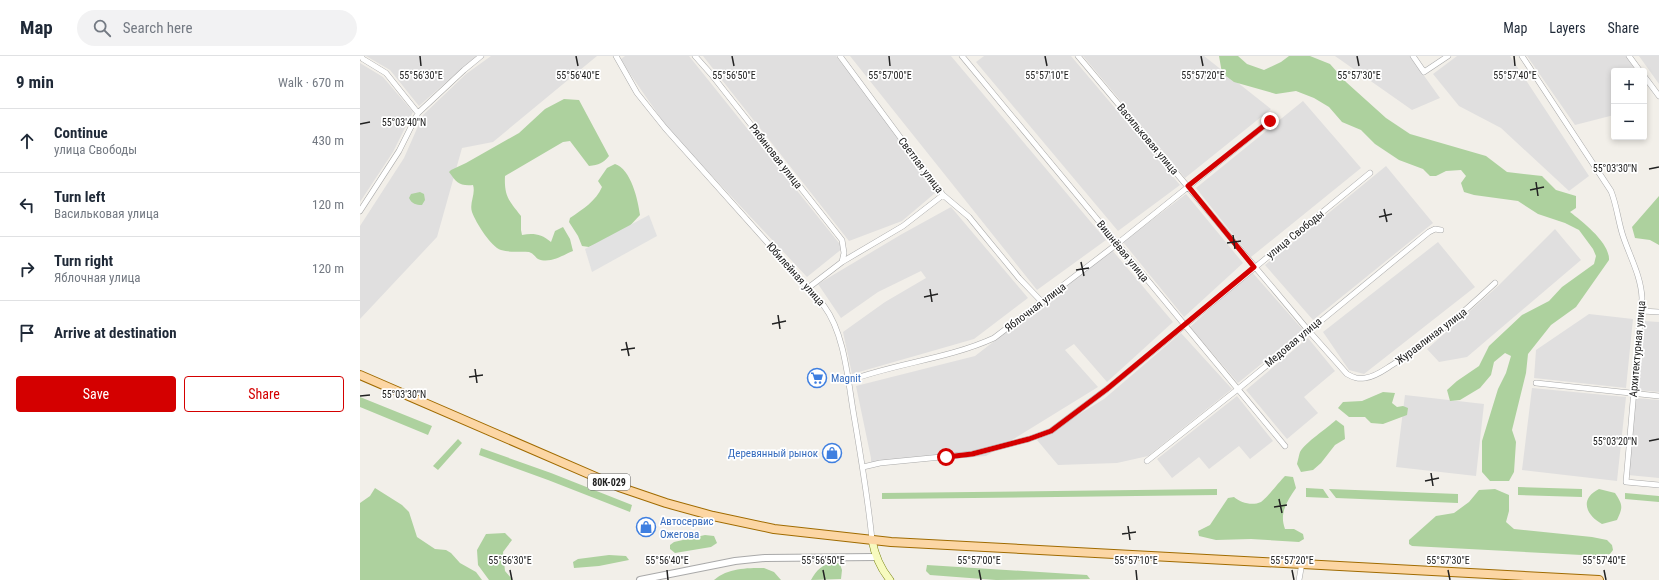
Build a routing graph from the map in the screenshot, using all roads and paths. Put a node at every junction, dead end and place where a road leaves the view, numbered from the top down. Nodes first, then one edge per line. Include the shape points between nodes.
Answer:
1 (361, 56) edge
2 (481, 56) edge
3 (616, 56) edge
4 (695, 56) edge
5 (840, 56) edge
6 (962, 56) edge
7 (1078, 56) edge
8 (1413, 56) edge
9 (1448, 56) edge
10 (1522, 56) edge
11 (1629, 56) edge
12 (1638, 68) edge
13 (1647, 80) edge
14 (1659, 96) edge
15 (418, 113) junction
16 (1270, 121) dead end
17 (1370, 173) dead end
18 (1188, 186) junction
19 (943, 194) junction
20 (360, 211) edge
21 (1441, 230) dead end
22 (1117, 244) junction
23 (842, 262) junction
24 (1254, 267) junction
25 (1495, 283) dead end
26 (808, 288) junction
27 (1042, 302) junction
28 (1641, 311) junction
29 (1659, 312) edge
30 (1184, 325) junction
31 (1308, 330) junction
32 (1325, 350) joint
33 (360, 375) edge
34 (848, 381) junction
35 (1536, 382) dead end
36 (1238, 389) junction
37 (1634, 393) junction
38 (1659, 396) edge
39 (1285, 446) dead end
40 (1147, 461) dead end
41 (863, 467) junction
42 (1659, 485) edge
43 (872, 540) junction
44 (876, 557) junction
45 (1302, 563) junction
46 (640, 580) edge
47 (890, 580) edge
48 (1299, 580) edge
49 (1599, 580) edge

1 - 15 street via 386,74
2 - 15 street
3 - 26 street, Юбилейная улица via 637,93 665,128
4 - 23 street, Рябиновая улица via 842,240
5 - 19 street, Светлая улица
6 - 22 street, Вишнёвая улица
7 - 18 street, Васильковая улица
8 - 9 street via 1424,72
10 - 28 street, Архитектурная улица via 1611,191 1623,235 1639,276
11 - 12 street
13 - 14 street
15 - 20 street via 399,151
16 - 18 street, Яблочная улица
17 - 24 street, улица Свободы
18 - 22 street, Яблочная улица
18 - 24 street, Васильковая улица
19 - 23 street via 903,226
19 - 27 street, Светлая улица via 969,216 1019,278
21 - 31 street, Медовая улица via 1429,232
22 - 27 street, Яблочная улица
22 - 30 street, Вишнёвая улица
23 - 26 street
24 - 30 street, улица Свободы
24 - 31 street, Васильковая улица
25 - 32 street, Журавлиная улица via 1459,317 1414,352 1374,376 1356,379 1347,374
26 - 34 street, Юбилейная улица via 827,309 837,327
27 - 34 street, Яблочная улица via 994,338 975,347 888,368
28 - 29 street
28 - 37 street, Архитектурная улица
30 - 36 street, Вишнёвая улица
30 - 41 street, улица Свободы via 1107,389 1051,431 972,454 880,462
31 - 32 street, Васильковая улица
31 - 36 street, Медовая улица
33 - 43 main road, 80К-029 via 619,487 666,503 774,529
34 - 41 street, Юбилейная улица
35 - 37 street
36 - 39 street, Вишнёвая улица
36 - 40 street, Медовая улица
37 - 38 street
37 - 42 street, Архитектурная улица via 1626,482
41 - 43 street, Юбилейная улица
43 - 44 main road
43 - 45 main road, 80К-029
44 - 46 street via 765,558 728,562
44 - 47 main road
45 - 48 street
45 - 49 main road, 80К-029

